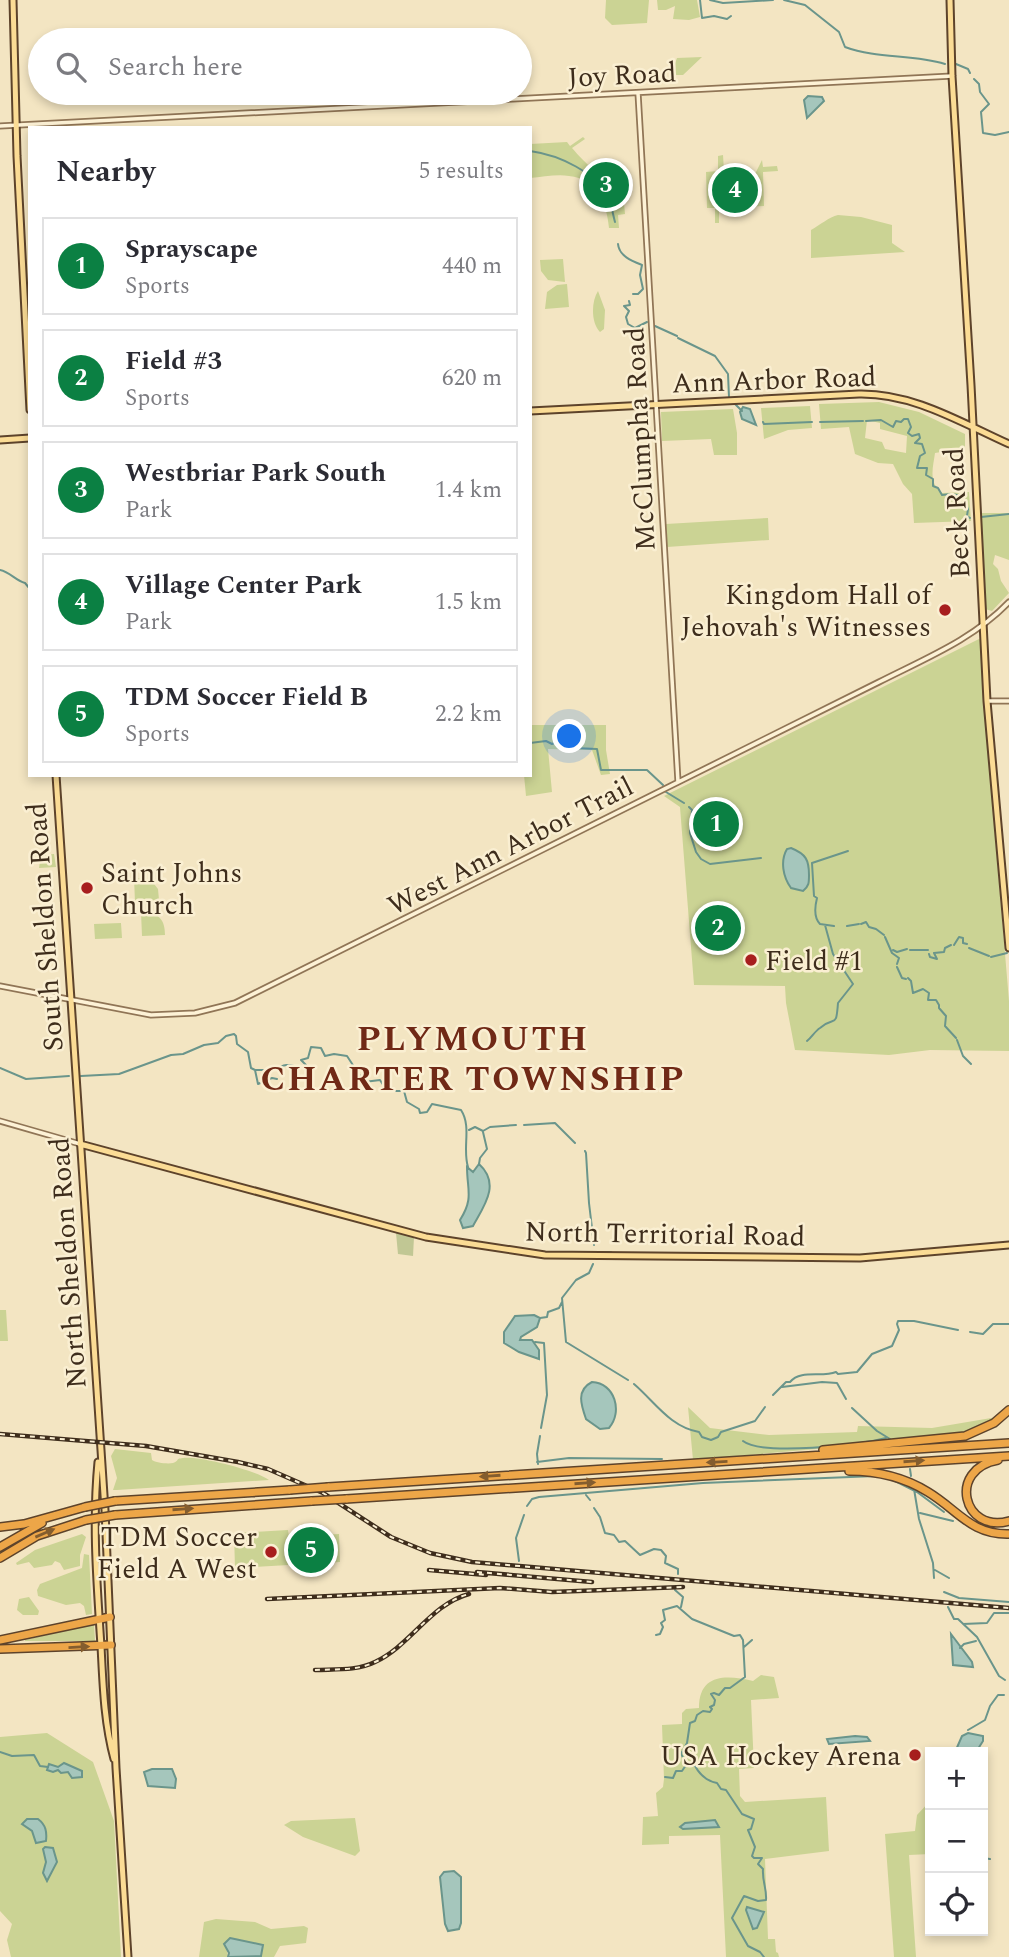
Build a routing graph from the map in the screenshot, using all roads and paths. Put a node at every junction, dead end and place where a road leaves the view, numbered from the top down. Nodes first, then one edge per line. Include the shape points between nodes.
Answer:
1 (13, 0) edge
2 (950, 0) edge
3 (952, 76) junction
4 (638, 93) junction
5 (532, 98) edge
6 (362, 105) edge
7 (16, 125) junction
8 (0, 126) edge
9 (28, 369) edge
10 (656, 404) junction
11 (532, 411) edge
12 (972, 427) junction
13 (28, 438) edge
14 (0, 440) edge
15 (1009, 444) edge
16 (1009, 602) edge
17 (983, 625) junction
18 (987, 701) junction
19 (1009, 701) edge
20 (56, 777) edge
21 (678, 782) junction
22 (1009, 948) edge
23 (0, 986) edge
24 (70, 999) junction
25 (75, 1076) joint
26 (0, 1121) edge
27 (80, 1144) junction
28 (1009, 1245) edge
29 (1009, 1410) edge
30 (1009, 1443) edge
31 (99, 1448) junction
32 (1009, 1457) edge
33 (741, 1461) junction
34 (797, 1470) junction
35 (68, 1512) junction
36 (1009, 1521) edge
37 (0, 1527) edge
38 (94, 1528) junction
39 (106, 1530) junction
40 (1009, 1534) edge
41 (94, 1535) junction
42 (0, 1546) edge
43 (0, 1559) edge
44 (107, 1563) junction
45 (107, 1583) junction
46 (96, 1584) junction
47 (99, 1618) junction
48 (110, 1618) junction
49 (40, 1631) junction
50 (0, 1635) edge
51 (0, 1640) edge
52 (111, 1645) junction
53 (100, 1646) junction
54 (0, 1650) edge
55 (101, 1658) junction
56 (112, 1660) junction
57 (114, 1696) junction
58 (104, 1699) junction
59 (116, 1768) junction
60 (128, 1957) edge

1 - 7 main road
2 - 3 main road, Beck Road
3 - 4 street, Joy Road
3 - 12 main road, Beck Road
4 - 5 street, Joy Road
4 - 10 street, McClumpha Road
6 - 7 street, Joy Road
7 - 8 street, Joy Road
7 - 9 main road
10 - 11 main road, Ann Arbor Road
10 - 12 main road, Ann Arbor Road via 888,395 914,401
10 - 21 street, McClumpha Road
12 - 15 main road, Ann Arbor Road
12 - 17 main road, Beck Road
13 - 14 main road
16 - 17 street, West Ann Arbor Trail
17 - 18 main road, Beck Road
17 - 21 street, West Ann Arbor Trail
18 - 19 street
18 - 22 main road, Beck Road
20 - 24 main road, South Sheldon Road
21 - 24 street, West Ann Arbor Trail via 229,1006 163,1016
23 - 24 street, West Ann Arbor Trail
24 - 25 main road, South Sheldon Road
25 - 27 main road, North Sheldon Road
26 - 27 street
27 - 28 main road, North Territorial Road via 420,1235 545,1255 860,1258
27 - 31 main road, North Sheldon Road
29 - 33 highway via 994,1423 965,1436
30 - 33 highway
31 - 38 main road, North Sheldon Road
31 - 39 main road, North Sheldon Road
34 -> 32 highway
32 - 36 highway via 976,1469 966,1493 972,1510 982,1520
33 -> 35 highway, bridge via 115,1501
34 - 40 highway via 895,1476 929,1492 977,1529
43 -> 34 highway, bridge via 47,1532 115,1514
35 - 37 highway
35 - 42 highway
38 - 39 main road via 100,1525
38 - 41 main road, North Sheldon Road
39 - 44 main road, North Sheldon Road
41 - 44 main road via 99,1564
41 - 46 main road, North Sheldon Road
44 - 45 main road, North Sheldon Road
45 - 46 main road via 99,1575
45 - 48 main road, North Sheldon Road
46 - 47 main road, North Sheldon Road
47 - 48 highway
47 - 49 highway
47 - 53 main road, North Sheldon Road
48 - 52 main road, North Sheldon Road
49 - 50 highway
49 - 51 highway
52 - 53 highway
52 - 56 main road, North Sheldon Road
54 -> 53 highway
53 - 55 main road, North Sheldon Road
55 - 56 main road
55 - 58 main road, North Sheldon Road
56 - 57 main road, North Sheldon Road
57 - 58 main road
57 - 59 main road, North Sheldon Road
58 - 59 main road, North Sheldon Road
59 - 60 main road, North Sheldon Road

